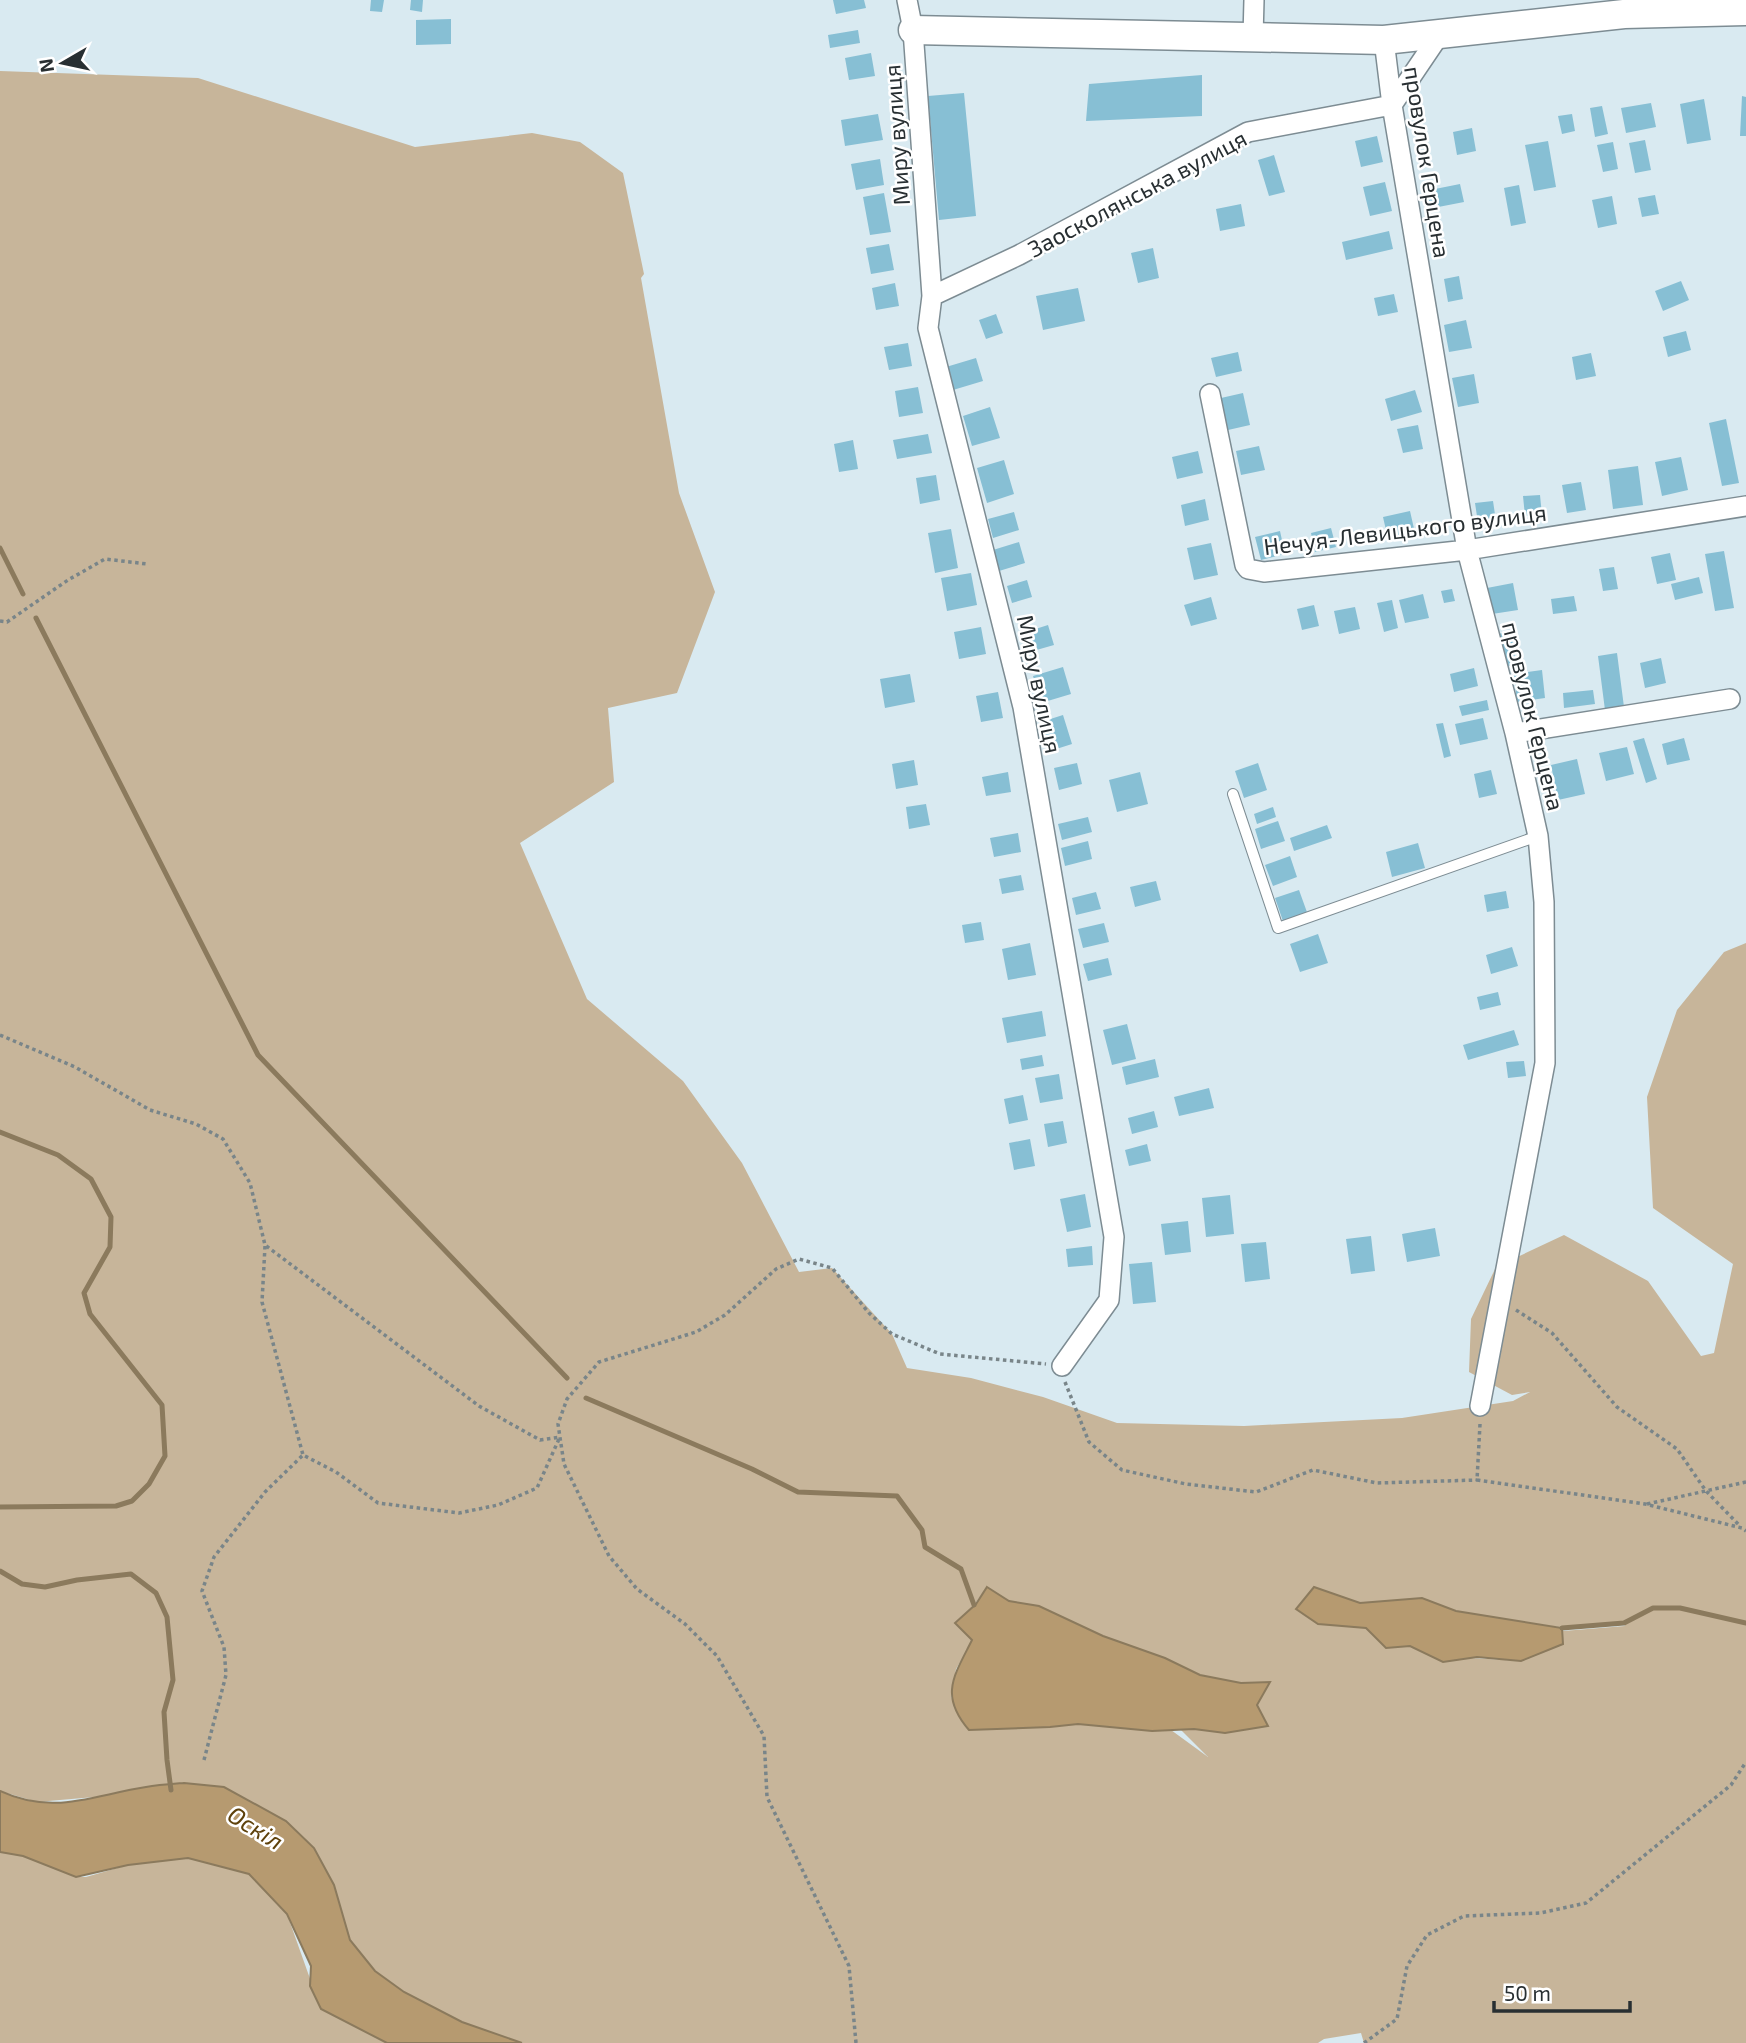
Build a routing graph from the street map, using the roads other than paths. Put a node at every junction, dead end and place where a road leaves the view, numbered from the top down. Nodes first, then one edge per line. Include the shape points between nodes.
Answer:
1 (907, 0) edge
2 (1254, 0) edge
3 (1666, 6) edge
4 (1746, 11) edge
5 (913, 30) junction
6 (1440, 34) junction
7 (1253, 37) junction
8 (1384, 40) junction
9 (1392, 105) junction
10 (932, 296) junction
11 (1210, 394) dead end
12 (1746, 506) edge
13 (1468, 550) junction
14 (1730, 699) dead end
15 (1515, 733) junction
16 (1233, 794) dead end
17 (1538, 836) junction
18 (1062, 1366) road end
19 (1480, 1406) road end

1 - 5 street, Миру вулиця
2 - 7 street
3 - 4 street
3 - 6 street
5 - 7 street
5 - 10 street, Миру вулиця
6 - 8 street
6 - 9 street
7 - 8 street
8 - 9 street, провулок Герцена
9 - 10 street, Заосколянська вулиця via 1248,132 1019,255
9 - 13 street, провулок Герцена
10 - 18 street, Миру вулиця via 928,328 1023,707 1114,1237 1109,1300
11 - 13 street, Нечуя-Левицького вулиця via 1248,569 1264,572
12 - 13 street, Нечуя-Левицького вулиця
13 - 15 street, провулок Герцена
14 - 15 street
15 - 17 street, провулок Герцена
16 - 17 lane via 1278,928
17 - 19 street, провулок Герцена via 1544,902 1545,1063

